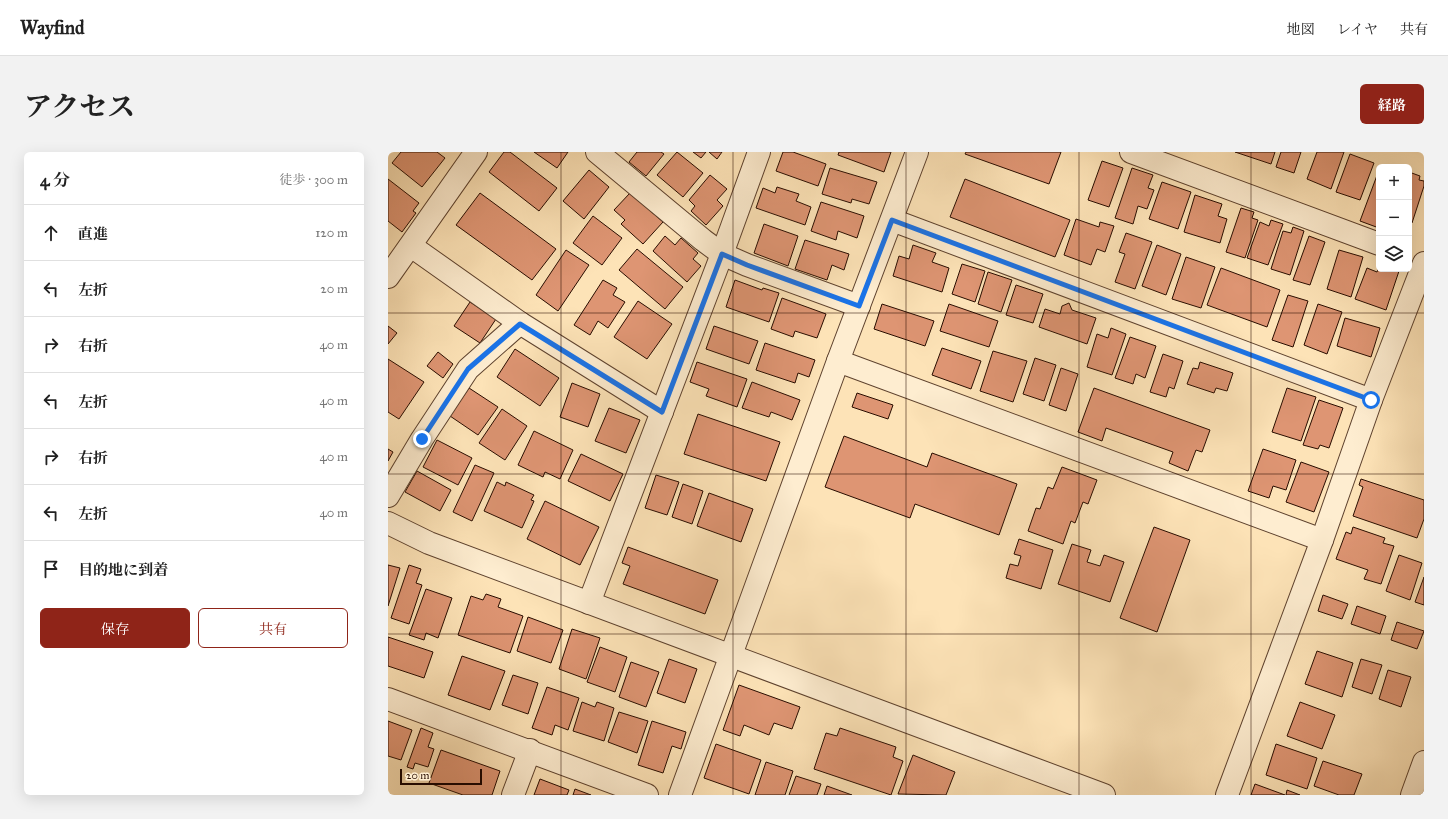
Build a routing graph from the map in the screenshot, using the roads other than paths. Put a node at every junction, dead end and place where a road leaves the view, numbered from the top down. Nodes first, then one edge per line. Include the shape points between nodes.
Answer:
1 (476, 152) edge
2 (598, 152) edge
3 (759, 152) edge
4 (918, 152) edge
5 (1131, 152) edge
6 (892, 220) junction
7 (1376, 243) edge
8 (411, 246) junction
9 (722, 254) junction
10 (1412, 256) edge
11 (1424, 262) edge
12 (388, 277) edge
13 (859, 306) junction
14 (520, 324) junction
15 (838, 361) junction
16 (1371, 400) junction
17 (662, 412) junction
18 (388, 496) edge
19 (388, 523) edge
20 (1322, 540) junction
21 (589, 603) junction
22 (731, 656) junction
23 (388, 698) edge
24 (530, 750) junction
25 (1424, 762) edge
26 (513, 795) edge
27 (647, 795) edge
28 (680, 795) edge
29 (1104, 795) edge
30 (1227, 795) edge
31 (1412, 795) edge

1 - 8 street
2 - 9 street
3 - 9 street
4 - 6 street
5 - 7 street
6 - 13 street
6 - 16 street
8 - 12 street
8 - 14 street
9 - 13 street
9 - 17 street
10 - 11 street
11 - 16 street
13 - 15 street
14 - 17 street
14 - 18 street via 468,369
15 - 20 street
15 - 22 street
16 - 20 street
17 - 21 street
19 - 21 street via 429,543
20 - 30 street
21 - 22 street
22 - 28 street
22 - 29 street
23 - 24 street
24 - 26 street
24 - 27 street
25 - 31 street

